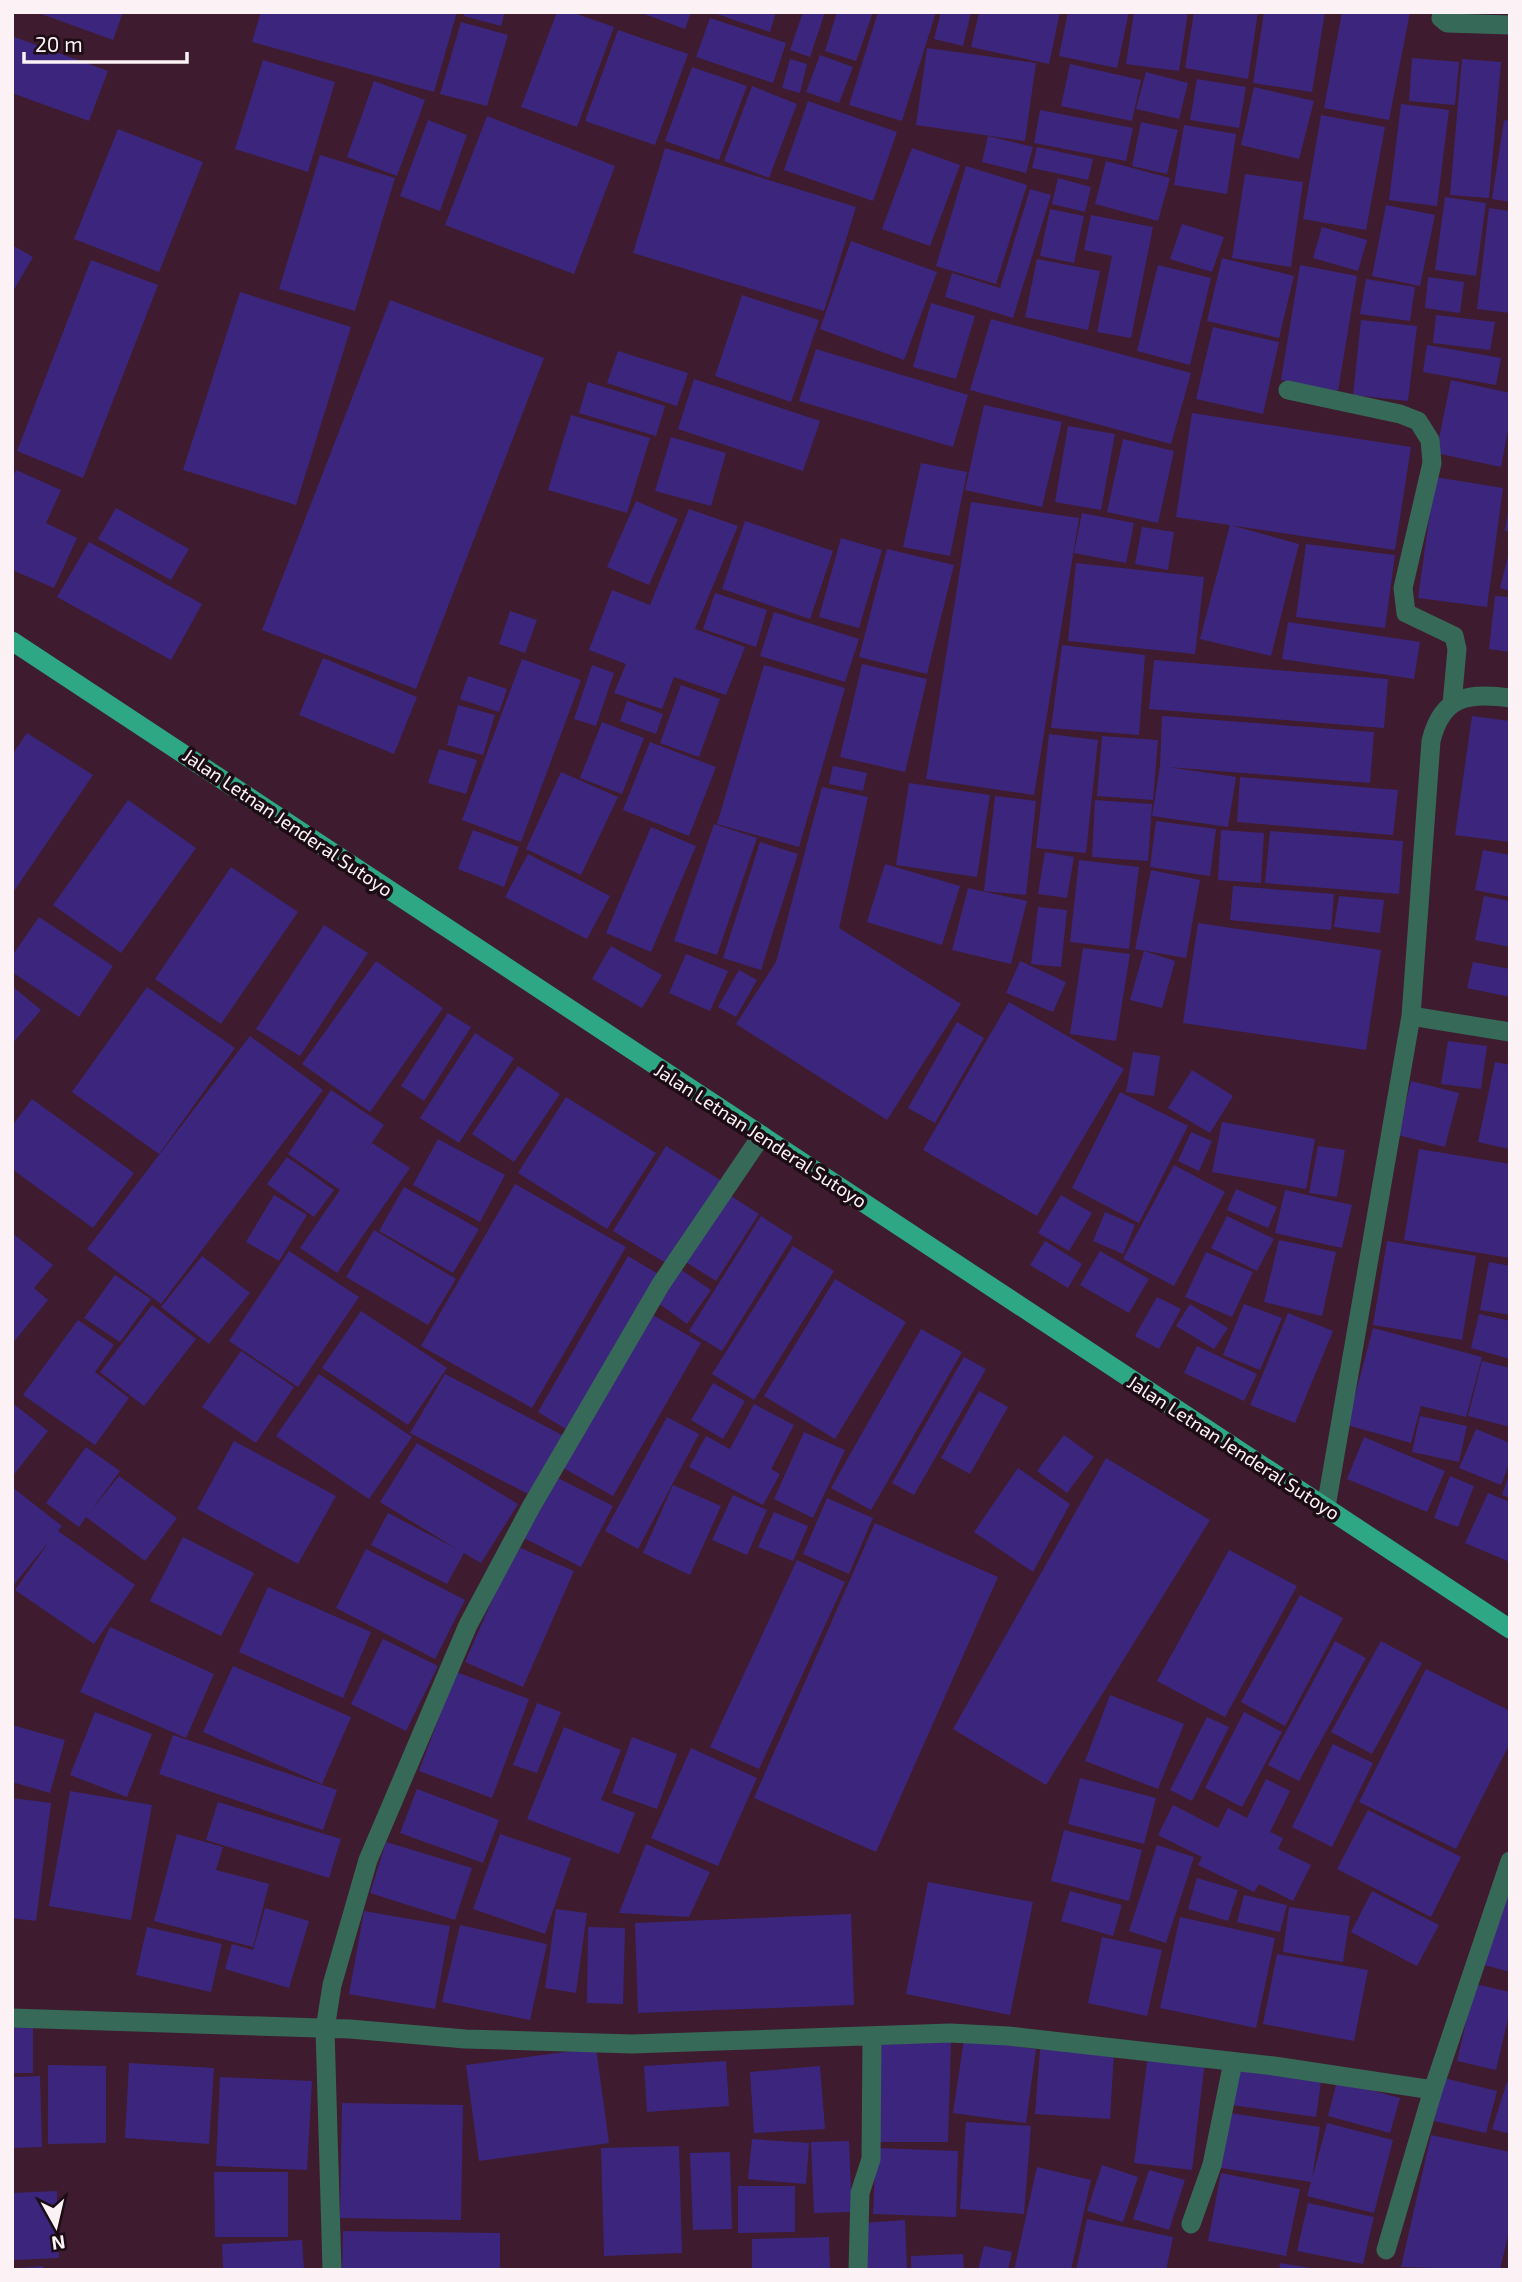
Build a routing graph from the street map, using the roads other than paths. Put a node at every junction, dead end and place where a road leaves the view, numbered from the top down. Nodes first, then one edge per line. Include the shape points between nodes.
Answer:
1 (1442, 12) edge
2 (1510, 24) edge
3 (1288, 390) dead end
4 (12, 641) edge
5 (1510, 698) edge
6 (1452, 704) junction
7 (1411, 1016) junction
8 (1510, 1032) edge
9 (762, 1135) junction
10 (1326, 1507) junction
11 (1510, 1629) edge
12 (1510, 1861) edge
13 (12, 2018) edge
14 (325, 2029) junction
15 (872, 2036) junction
16 (1233, 2062) junction
17 (1433, 2091) junction
18 (1191, 2224) dead end
19 (1386, 2250) dead end
20 (332, 2270) edge
21 (858, 2270) edge

1 - 2 street via 1447,23
3 - 6 street via 1400,414 1418,421 1430,440 1432,463 1403,588 1406,613 1454,636
4 - 9 main road, Jalan Letnan Jenderal Sutoyo
5 - 6 street via 1482,694
6 - 7 street via 1436,723 1431,741
7 - 8 street
7 - 10 street
9 - 10 main road, Jalan Letnan Jenderal Sutoyo
9 - 14 street via 622,1347 467,1625 368,1860 332,1985
10 - 11 main road, Jalan Letnan Jenderal Sutoyo
12 - 17 street
13 - 14 street
14 - 15 street via 465,2039 632,2043
14 - 20 street
15 - 16 street via 1008,2036
15 - 21 street via 871,2159 860,2193
16 - 17 street
16 - 18 street via 1212,2165
17 - 19 street

